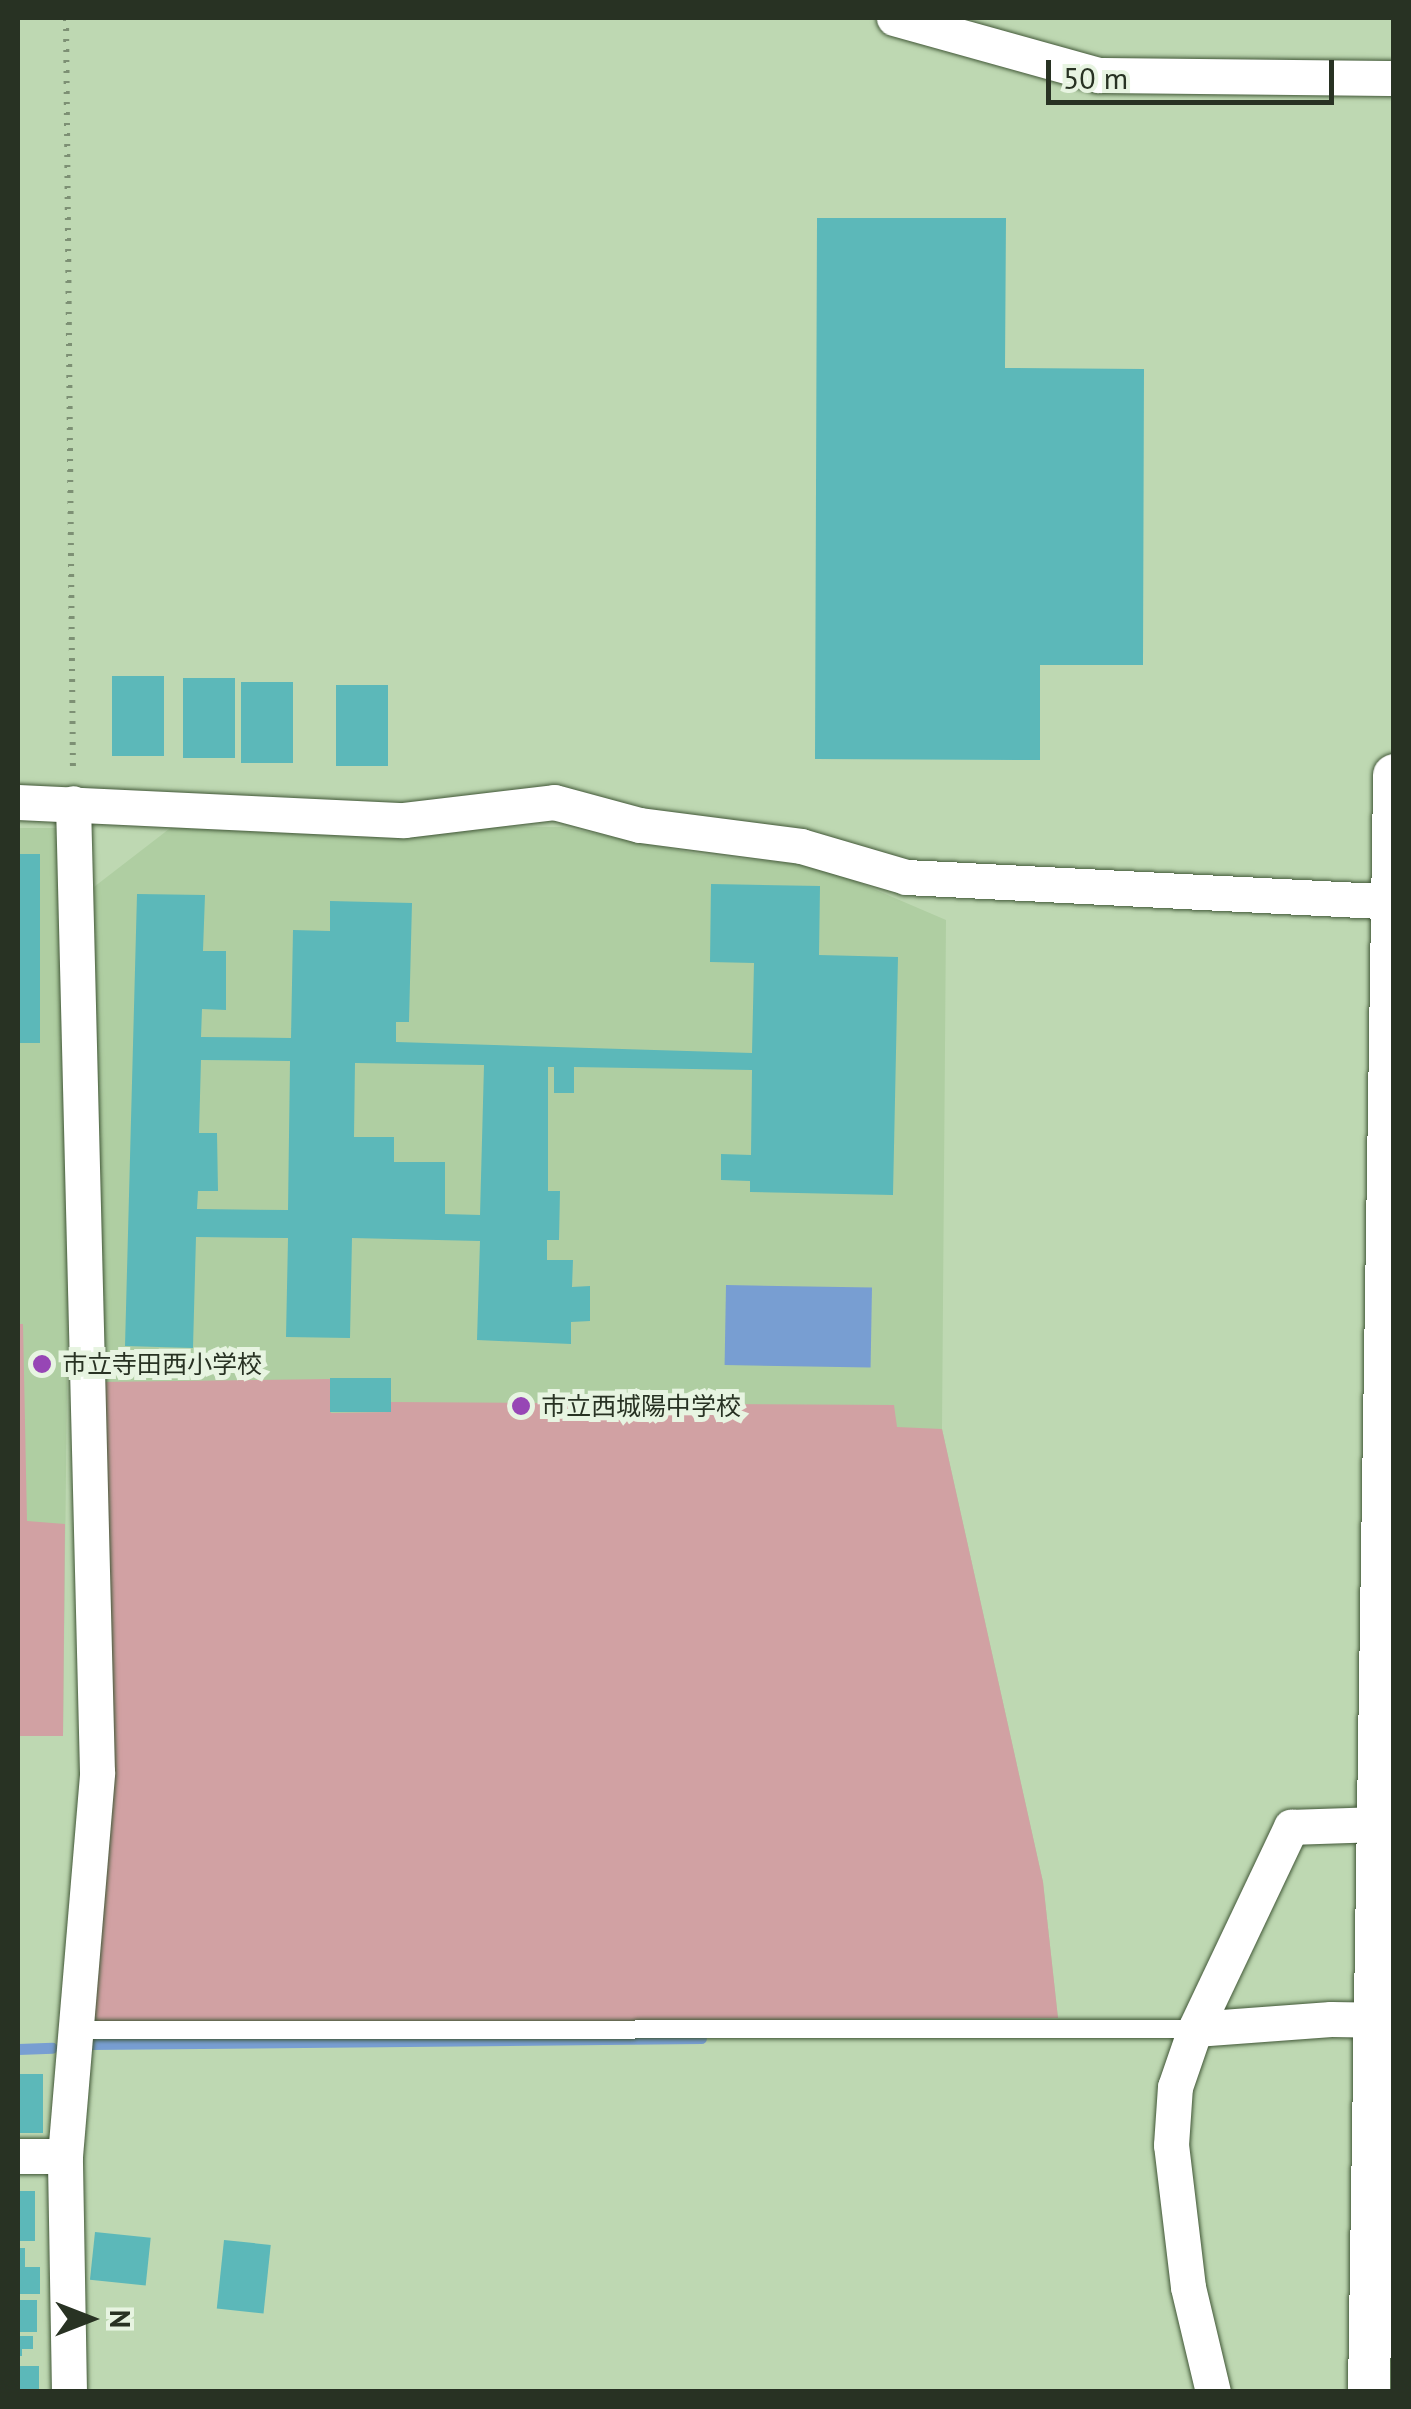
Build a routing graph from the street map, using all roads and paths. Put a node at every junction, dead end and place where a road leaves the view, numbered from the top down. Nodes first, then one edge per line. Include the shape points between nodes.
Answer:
1 (66, 18) edge
2 (894, 18) edge
3 (1394, 78) edge
4 (1394, 774) edge
5 (18, 802) edge
6 (73, 803) junction
7 (1392, 902) edge
8 (1377, 1824) junction
9 (1384, 2020) edge
10 (1196, 2029) junction
11 (78, 2030) junction
12 (18, 2156) edge
13 (66, 2156) junction
14 (68, 2392) edge
15 (1213, 2392) edge
16 (1369, 2392) edge

1 - 6 path
2 - 3 street via 1098,75
4 - 7 street
5 - 6 street
6 - 7 street via 404,820 554,802 640,825 802,846 906,877
6 - 11 street via 97,1772
7 - 8 street
8 - 9 street
8 - 10 street via 1292,1826
9 - 10 street
9 - 16 street
10 - 11 lane
10 - 15 street via 1175,2088 1171,2145 1188,2287
11 - 13 street
12 - 13 street
13 - 14 street

